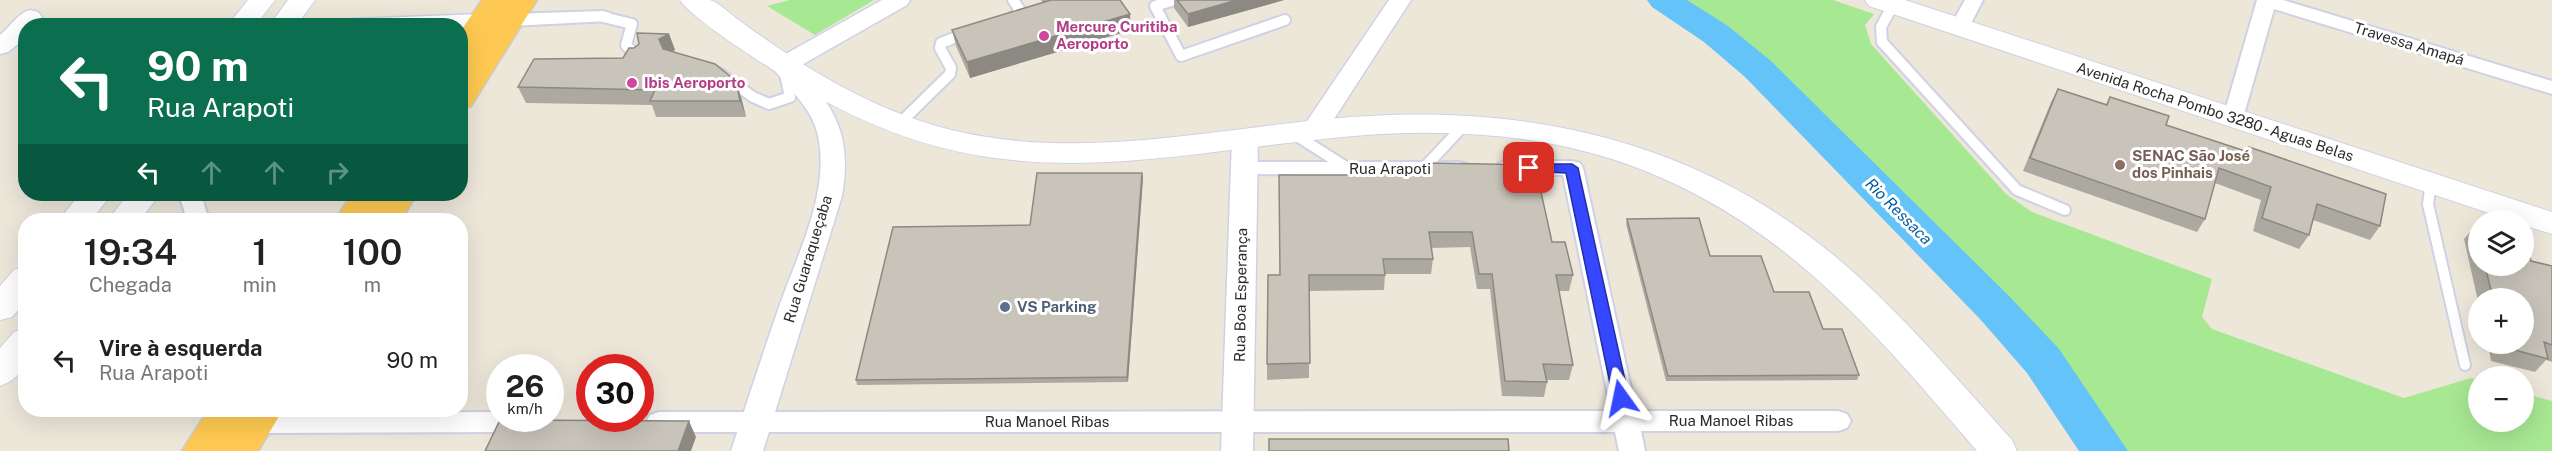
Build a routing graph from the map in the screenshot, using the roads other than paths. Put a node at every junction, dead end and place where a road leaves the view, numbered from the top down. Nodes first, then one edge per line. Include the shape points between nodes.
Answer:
1 (262, 0) edge
2 (302, 0) edge
3 (693, 0) edge
4 (899, 0) edge
5 (1013, 0) edge
6 (1174, 0) edge
7 (1400, 0) edge
8 (1974, 0) edge
9 (2266, 0) edge
10 (1886, 2) edge
11 (503, 10) edge
12 (603, 17) joint
13 (247, 18) edge
14 (288, 18) edge
15 (427, 18) edge
16 (1285, 20) dead end
17 (1002, 23) edge
18 (1960, 27) junction
19 (979, 30) edge
20 (18, 33) edge
21 (18, 43) edge
22 (468, 46) edge
23 (0, 48) edge
24 (638, 57) edge
25 (783, 65) junction
26 (712, 70) edge
27 (468, 82) edge
28 (2552, 88) edge
29 (2233, 118) junction
30 (1466, 122) junction
31 (898, 125) junction
32 (1303, 131) junction
33 (1245, 138) junction
34 (1244, 169) junction
35 (1349, 169) junction
36 (1423, 169) junction
37 (2431, 183) junction
38 (91, 201) edge
39 (139, 201) edge
40 (2065, 210) dead end
41 (80, 213) edge
42 (129, 213) edge
43 (2552, 223) edge
44 (18, 287) edge
45 (0, 308) edge
46 (18, 351) edge
47 (2465, 365) dead end
48 (0, 372) edge
49 (216, 417) edge
50 (1626, 421) junction
51 (1838, 421) dead end
52 (654, 422) edge
53 (756, 422) junction
54 (486, 424) edge
55 (227, 434) edge
56 (1237, 436) edge
57 (747, 451) edge
58 (1632, 451) edge
59 (1999, 451) edge

1 - 13 main road
2 - 14 main road
3 - 25 main road
4 - 25 street
5 - 17 lane via 1020,9 1018,14
6 - 16 lane via 1155,6 1181,56
7 - 32 street
8 - 18 street
9 - 28 street, Travessa Amapá
9 - 29 street
10 - 18 main road, Avenida Rocha Pombo 3280 - Aguas Belas
10 - 40 lane via 1879,32 1882,42 2017,190
11 - 12 street
11 - 15 street
11 - 22 highway
11 - 27 highway
12 - 24 lane via 632,24 626,45
18 - 29 main road, Avenida Rocha Pombo 3280 - Aguas Belas
19 - 31 lane via 941,43 950,74
20 - 23 street
21 - 23 street
25 - 26 lane via 790,97 768,106 732,78
25 - 31 main road via 844,102
25 - 53 street, Rua Guaraqueçaba via 823,115 831,137 832,163 820,224
29 - 37 main road, Avenida Rocha Pombo 3280 - Aguas Belas
30 - 32 main road
30 - 36 lane
30 - 59 main road via 1596,145 1701,183 1740,205 1786,235 1880,318
31 - 33 main road via 976,145 1063,153 1153,149
32 - 33 main road
32 - 35 lane
33 - 34 street, Rua Boa Esperança
34 - 35 street, Rua Arapoti
34 - 56 street, Rua Boa Esperança
35 - 36 street, Rua Arapoti
36 - 50 street, Rua Arapoti via 1572,168
37 - 43 main road, Avenida Rocha Pombo 3280 - Aguas Belas
37 - 47 lane via 2428,204
38 - 41 main road
39 - 42 main road
44 - 45 main road
46 - 48 main road
49 - 55 street
50 - 51 street, Rua Manoel Ribas
50 - 56 street, Rua Manoel Ribas
50 - 58 street
52 - 53 street, Rua Manoel Ribas
53 - 56 street, Rua Manoel Ribas
53 - 57 street, Rua Guaraqueçaba
54 - 55 street

